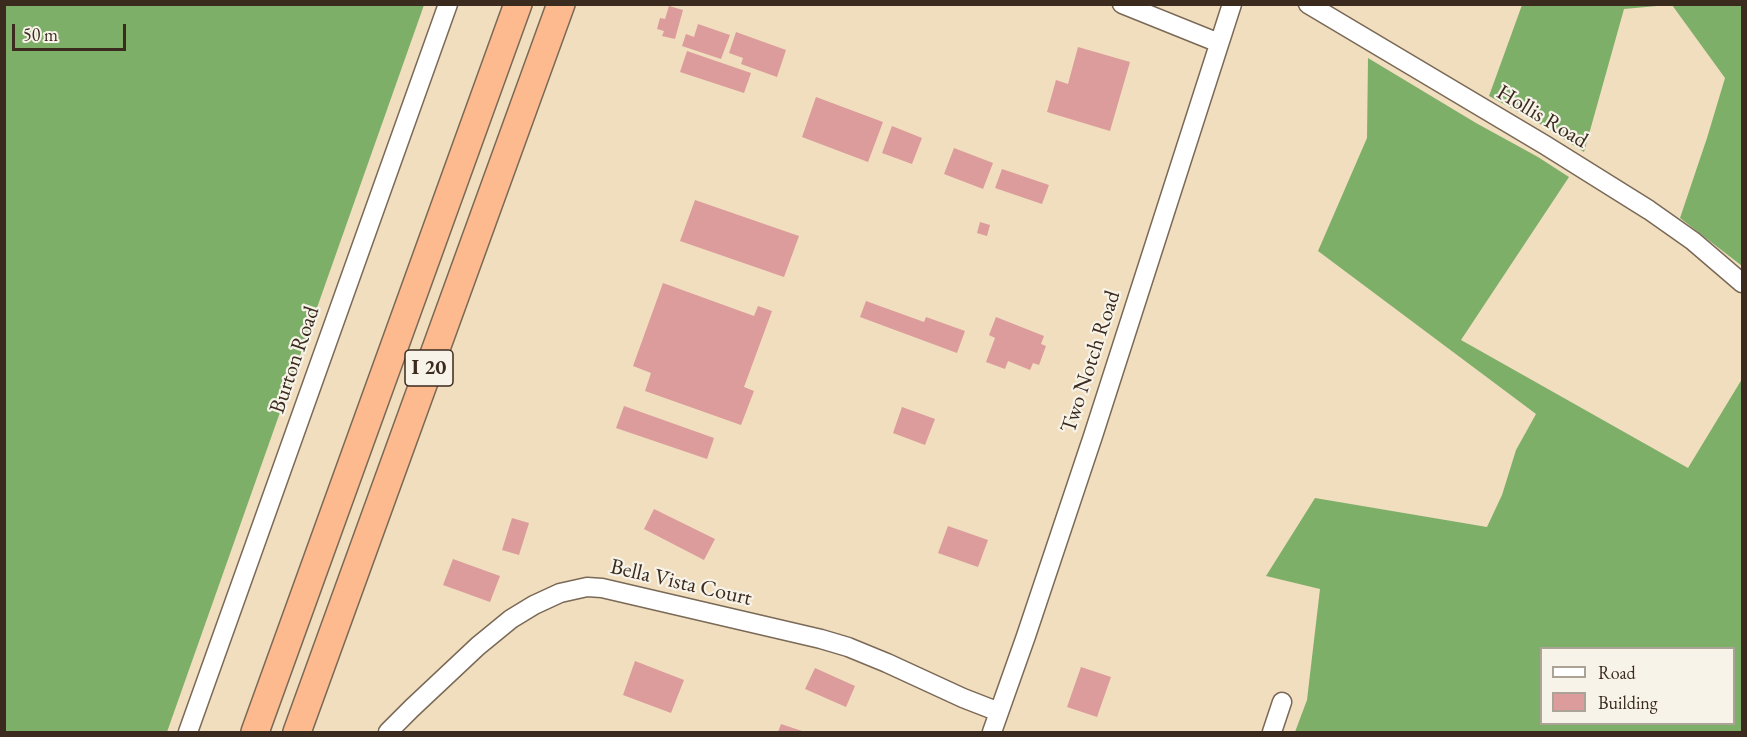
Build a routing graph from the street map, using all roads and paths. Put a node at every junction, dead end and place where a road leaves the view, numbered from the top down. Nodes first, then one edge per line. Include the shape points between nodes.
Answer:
1 (448, 4) edge
2 (518, 4) edge
3 (561, 4) edge
4 (1122, 4) edge
5 (1232, 4) edge
6 (1308, 4) edge
7 (1219, 43) junction
8 (1743, 283) edge
9 (1282, 702) dead end
10 (999, 712) junction
11 (188, 732) edge
12 (255, 732) edge
13 (297, 732) edge
14 (388, 732) edge
15 (992, 732) edge
16 (1272, 732) edge

1 - 11 street, Burton Road
2 - 12 highway, I 20
3 - 13 highway, I 20
4 - 7 street
5 - 7 street, Two Notch Road
6 - 8 street, Hollis Road via 1649,210
7 - 10 street, Two Notch Road via 1093,436
9 - 16 street
10 - 14 street, Bella Vista Court via 830,642 588,587 560,593 511,619
10 - 15 street, Two Notch Road

